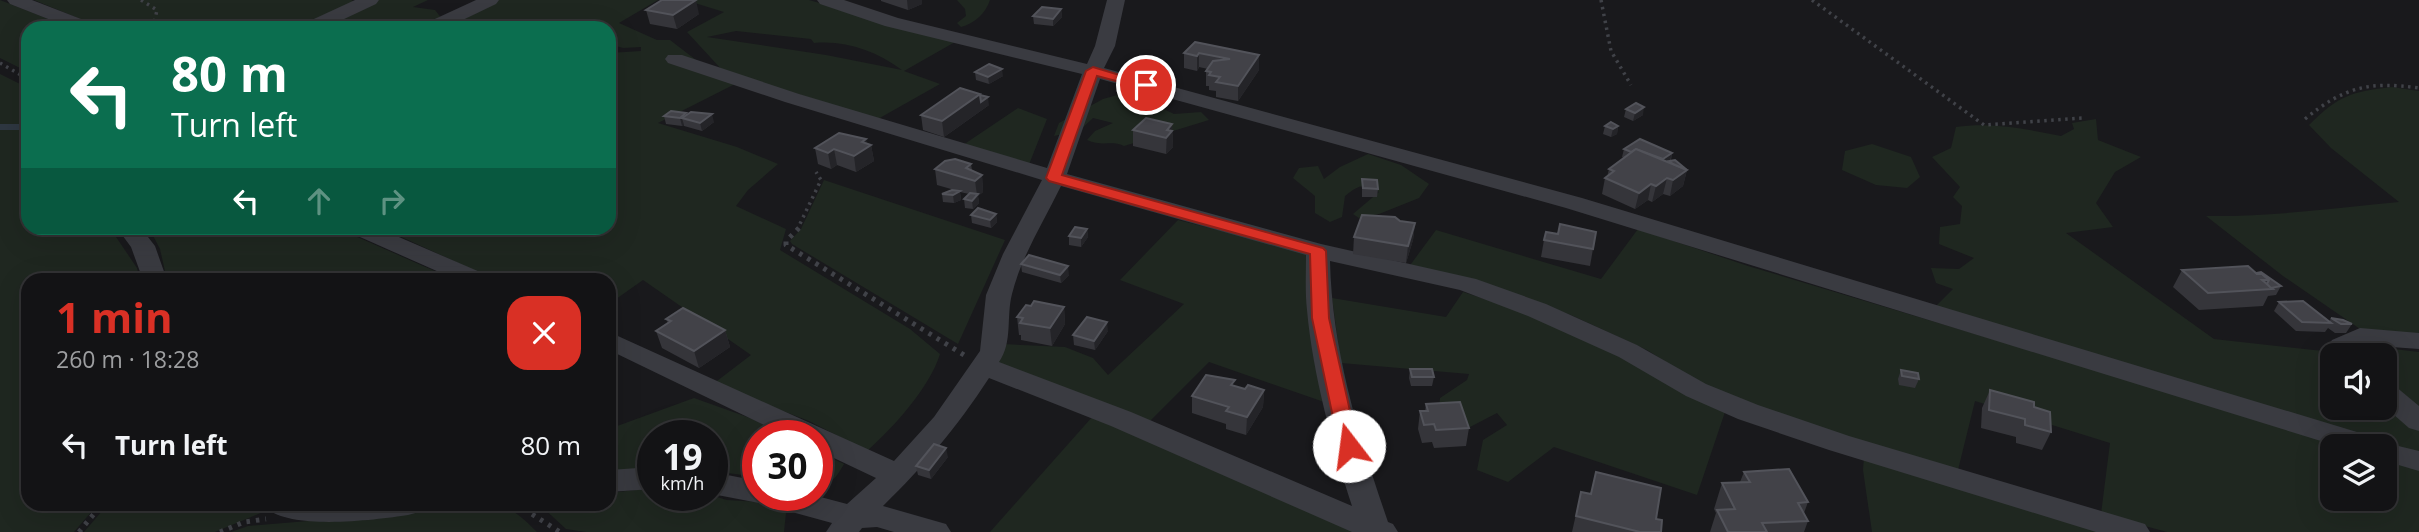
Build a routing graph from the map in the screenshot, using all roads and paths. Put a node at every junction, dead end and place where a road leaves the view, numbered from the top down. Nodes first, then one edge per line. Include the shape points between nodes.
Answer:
1 (16, 0) edge
2 (141, 0) edge
3 (367, 0) edge
4 (490, 0) edge
5 (826, 0) edge
6 (1116, 0) edge
7 (1601, 0) edge
8 (1812, 0) edge
9 (69, 21) edge
10 (154, 21) edge
11 (324, 21) edge
12 (446, 21) edge
13 (675, 59) dead end
14 (0, 63) edge
15 (1093, 71) junction
16 (21, 75) edge
17 (1631, 85) dead end
18 (2419, 88) edge
19 (2083, 118) dead end
20 (2305, 119) dead end
21 (816, 172) dead end
22 (1054, 178) junction
23 (134, 235) edge
24 (375, 235) edge
25 (1318, 251) junction
26 (153, 273) edge
27 (462, 273) edge
28 (2419, 341) edge
29 (616, 343) edge
30 (2347, 343) edge
31 (983, 366) junction
32 (2397, 402) edge
33 (778, 420) edge
34 (2419, 421) edge
35 (2331, 434) edge
36 (833, 445) edge
37 (2397, 455) edge
38 (2419, 461) edge
39 (897, 475) junction
40 (637, 479) edge
41 (616, 481) edge
42 (96, 511) edge
43 (527, 511) edge
44 (812, 511) edge
45 (848, 525) edge
46 (1379, 531) edge
47 (79, 532) edge
48 (560, 532) edge
49 (935, 532) edge
50 (2134, 532) edge

1 - 9 street
2 - 10 path via 156,10
3 - 11 street
4 - 12 street
5 - 15 street via 955,39
6 - 15 street via 1105,46
7 - 17 path via 1611,51
8 - 19 path via 1984,125
13 - 22 street
14 - 16 path
15 - 22 street
15 - 35 street via 1574,203
18 - 20 path via 2356,86
21 - 31 path via 821,180 786,245
22 - 25 street
22 - 31 street via 1014,254 999,295 993,352
23 - 26 street
24 - 27 street
25 - 46 street via 1320,318 1330,372 1343,427
25 - 50 street via 1467,284 1605,340 1696,390 1748,411
28 - 30 street via 2360,336
29 - 33 street
31 - 39 street via 944,424
31 - 46 street via 1121,419
32 - 34 street
36 - 39 street
37 - 38 street
39 - 45 street
40 - 41 street
42 - 47 path
43 - 48 path
44 - 45 street
45 - 49 street via 877,516

